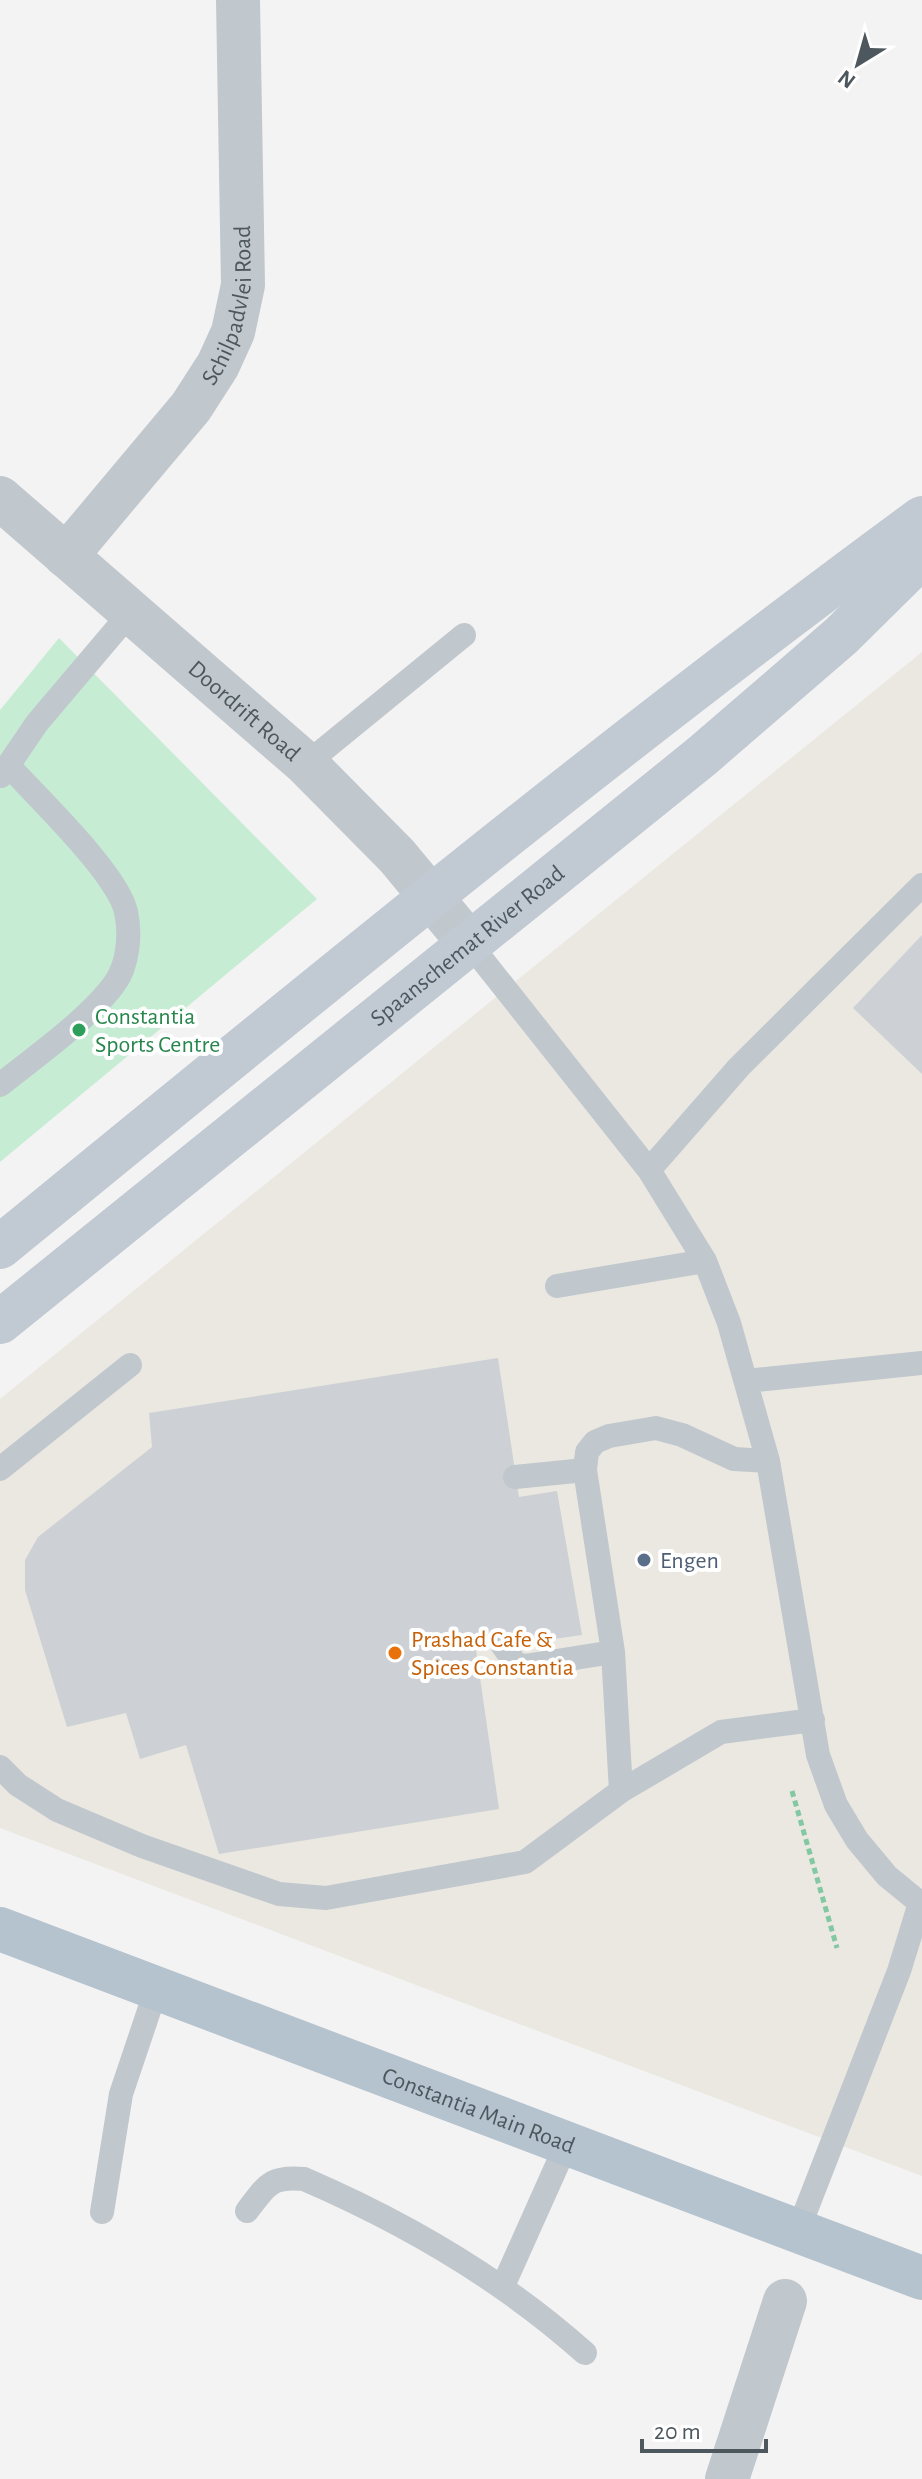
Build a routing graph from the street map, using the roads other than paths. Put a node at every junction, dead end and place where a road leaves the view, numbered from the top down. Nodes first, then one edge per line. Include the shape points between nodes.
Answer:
1 (238, 0) edge
2 (0, 498) edge
3 (922, 518) edge
4 (66, 556) junction
5 (922, 556) edge
6 (131, 612) junction
7 (464, 635) dead end
8 (306, 764) junction
9 (4, 771) edge
10 (922, 885) edge
11 (431, 897) junction
12 (469, 943) junction
13 (0, 1085) edge
14 (649, 1170) junction
15 (0, 1247) edge
16 (705, 1261) junction
17 (557, 1286) dead end
18 (0, 1322) edge
19 (922, 1363) edge
20 (130, 1365) dead end
21 (746, 1381) junction
22 (768, 1461) junction
23 (0, 1469) edge
24 (585, 1470) junction
25 (515, 1477) dead end
26 (503, 1646) dead end
27 (613, 1652) junction
28 (813, 1720) junction
29 (0, 1767) edge
30 (621, 1791) junction
31 (921, 1903) edge
32 (11, 1936) edge
33 (156, 1990) junction
34 (567, 2143) junction
35 (247, 2211) dead end
36 (102, 2212) dead end
37 (799, 2228) junction
38 (922, 2278) edge
39 (503, 2286) junction
40 (785, 2301) dead end
41 (585, 2353) dead end
42 (727, 2479) edge

1 - 4 street, Schilpadvlei Road via 243,285 233,332 191,407
2 - 4 street, Doordrift Road
3 - 11 main road
4 - 6 street, Doordrift Road
5 - 12 main road, Spaanschemat River Road via 841,636 702,756
6 - 8 street, Doordrift Road
6 - 9 lane
7 - 8 lane
8 - 11 street, Doordrift Road
9 - 13 lane via 105,873 126,911 127,951 115,982
10 - 14 lane via 739,1067
11 - 12 street, Doordrift Road
11 - 15 main road
12 - 14 lane
12 - 18 main road, Spaanschemat River Road
14 - 16 lane
16 - 17 lane
16 - 21 lane
19 - 21 lane
20 - 23 lane
21 - 22 lane
22 - 24 lane via 734,1459 656,1428 595,1442 587,1452
22 - 28 lane
24 - 25 lane
24 - 27 lane
26 - 27 lane via 516,1664 525,1666
27 - 30 lane
28 - 30 lane via 721,1732
28 - 31 lane via 818,1755 836,1805 887,1876
29 - 30 lane via 57,1810 142,1846 299,1898 326,1898 525,1862
31 - 37 lane
32 - 33 main road, Constantia Main Road
33 - 34 main road, Constantia Main Road
33 - 36 lane via 121,2094
34 - 37 main road, Constantia Main Road
34 - 39 lane
35 - 39 lane via 268,2184 281,2177 304,2179 372,2211
37 - 38 main road, Constantia Main Road
39 - 41 lane
40 - 42 street

